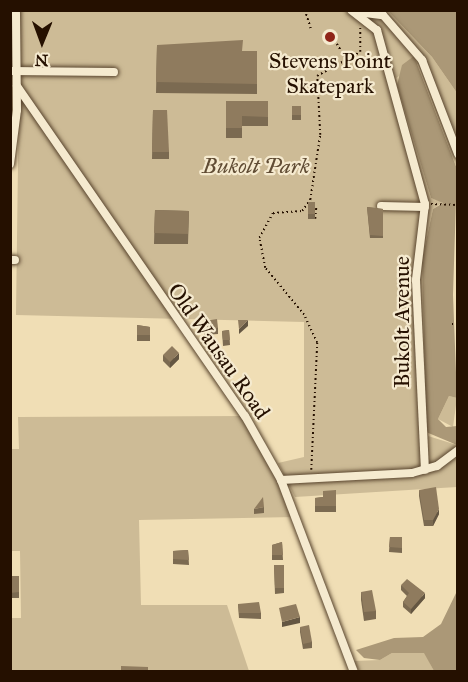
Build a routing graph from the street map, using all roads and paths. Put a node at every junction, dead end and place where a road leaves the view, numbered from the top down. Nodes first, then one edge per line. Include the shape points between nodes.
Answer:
1 (16, 10) edge
2 (305, 10) edge
3 (352, 11) edge
4 (358, 19) dead end
5 (311, 29) dead end
6 (337, 44) dead end
7 (347, 60) junction
8 (14, 71) edge
9 (114, 72) dead end
10 (17, 86) junction
11 (458, 154) edge
12 (10, 164) edge
13 (310, 200) junction
14 (425, 205) junction
15 (458, 205) edge
16 (381, 206) edge
17 (315, 219) edge
18 (452, 324) dead end
19 (458, 324) edge
20 (457, 451) edge
21 (425, 470) junction
22 (311, 477) junction
23 (281, 480) junction
24 (354, 672) edge

1 - 8 street
2 - 5 path
3 - 11 street, Bukolt Avenue via 382,15 422,60
3 - 14 street, Bukolt Avenue via 376,30
4 - 7 path via 361,49
6 - 7 path
7 - 13 path via 317,76 320,135
8 - 9 street
8 - 10 street
10 - 12 street
10 - 23 street, Old Wausau Road via 245,416
13 - 17 path
13 - 22 path via 302,211 273,213 259,238 265,268 304,315 317,343
14 - 15 path
14 - 16 street
14 - 21 street, Bukolt Avenue via 416,280
18 - 19 path
20 - 21 street
21 - 22 street
22 - 23 street
23 - 24 street, Old Wausau Road

